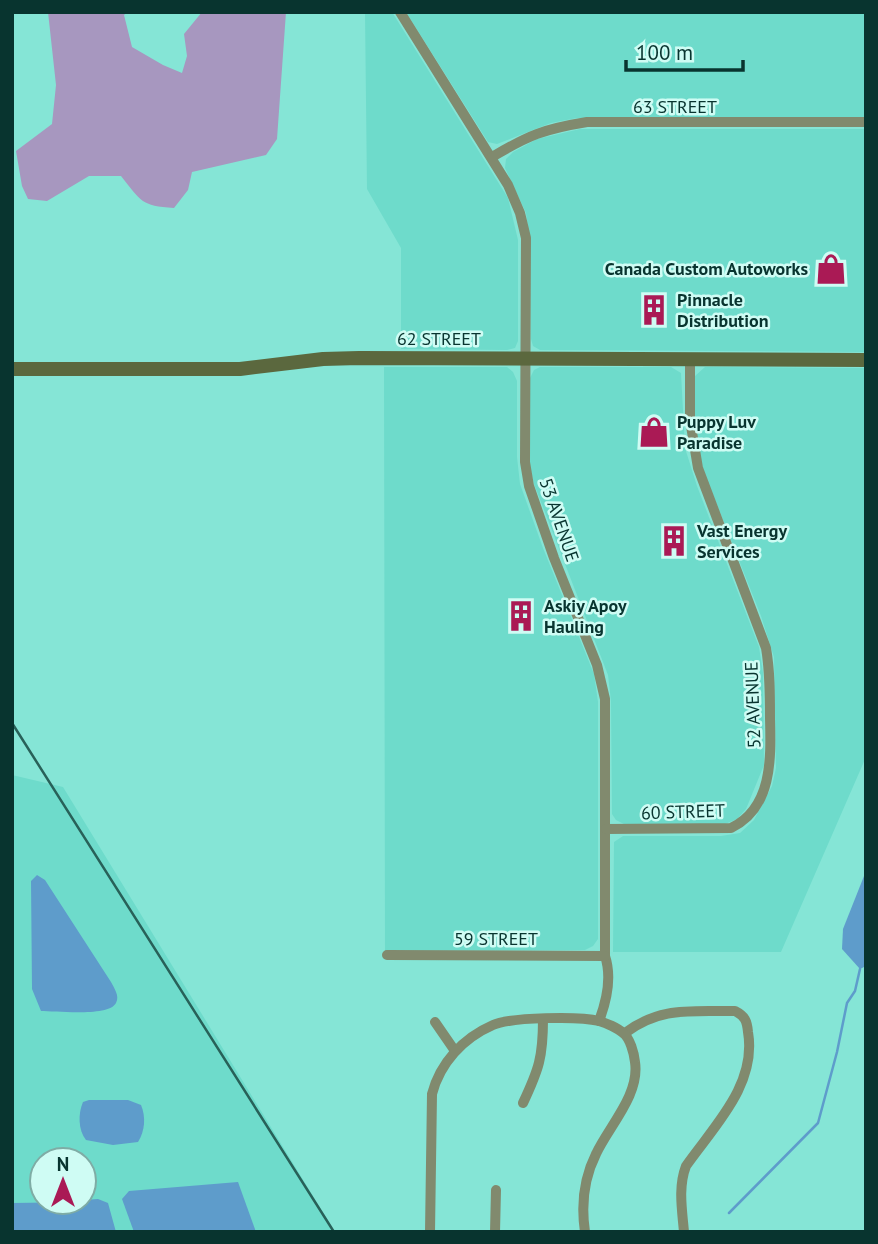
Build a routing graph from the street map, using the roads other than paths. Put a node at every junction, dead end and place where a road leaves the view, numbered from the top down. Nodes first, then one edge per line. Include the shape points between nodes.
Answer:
1 (400, 12) edge
2 (866, 122) edge
3 (492, 157) junction
4 (524, 359) junction
5 (690, 359) junction
6 (866, 359) edge
7 (12, 369) edge
8 (754, 809) joint
9 (606, 829) junction
10 (387, 955) dead end
11 (605, 956) junction
12 (543, 1019) junction
13 (599, 1021) junction
14 (435, 1023) dead end
15 (625, 1034) junction
16 (455, 1051) junction
17 (523, 1102) dead end
18 (496, 1190) dead end
19 (430, 1232) edge
20 (495, 1232) edge
21 (585, 1232) edge
22 (684, 1232) edge

1 - 3 street, 53 AVENUE
2 - 3 street, 63 STREET via 587,122 526,137
3 - 4 street, 53 AVENUE via 513,195 526,238
4 - 5 main road, 62 STREET
4 - 7 main road, 62 STREET via 323,359 240,369
4 - 9 street, 53 AVENUE via 529,486 601,677 605,699
5 - 6 main road, 62 STREET
5 - 8 street, 52 AVENUE via 690,420 698,468 761,632 770,672 770,771
8 - 9 street, 60 STREET via 731,828
9 - 11 street, 53 AVENUE
10 - 11 street, 59 STREET
11 - 13 street, 53 AVENUE via 608,988
12 - 13 street
12 - 16 street via 495,1024
12 - 17 street via 543,1053
13 - 15 street
14 - 16 street
15 - 21 street via 636,1065 634,1082 590,1170 583,1205
15 - 22 street via 659,1014 735,1011 747,1023 749,1064 740,1089 682,1177
16 - 19 street via 442,1067 432,1094
18 - 20 street

